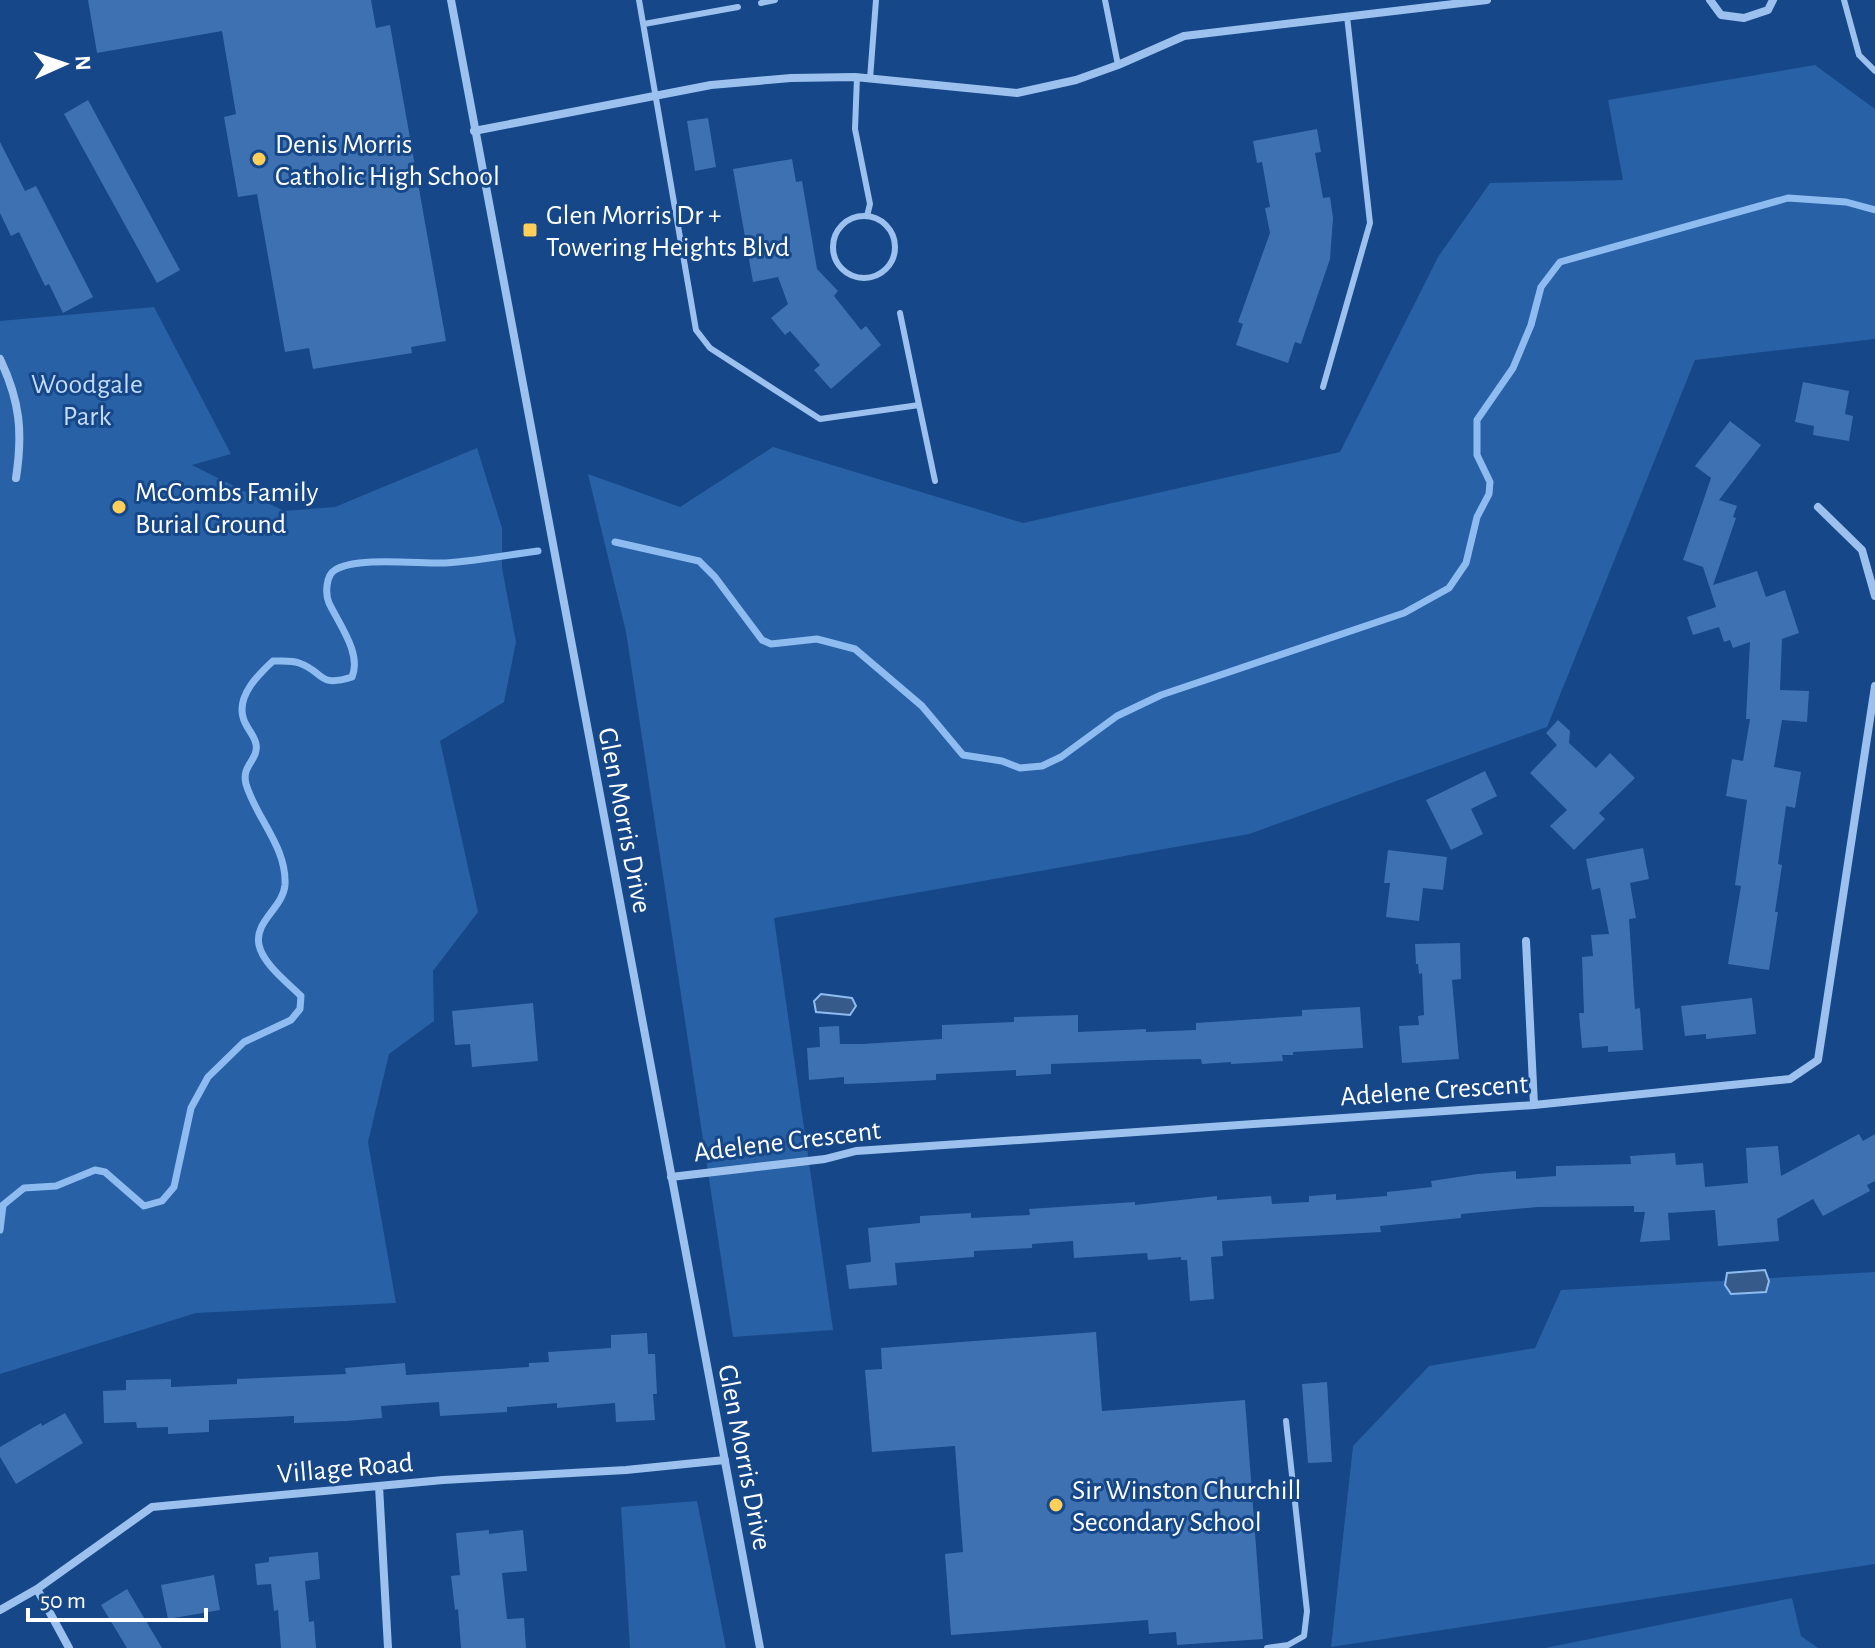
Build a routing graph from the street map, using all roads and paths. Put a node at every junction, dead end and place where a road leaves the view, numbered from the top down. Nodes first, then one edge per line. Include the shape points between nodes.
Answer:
1 (451, 0) edge
2 (639, 0) edge
3 (775, 0) edge
4 (876, 0) edge
5 (1105, 0) edge
6 (1487, 0) edge
7 (1710, 0) edge
8 (1773, 0) edge
9 (1844, 0) edge
10 (761, 3) dead end
11 (738, 7) dead end
12 (1347, 16) junction
13 (644, 24) junction
14 (1118, 65) junction
15 (1875, 71) edge
16 (857, 77) junction
17 (870, 79) junction
18 (656, 96) junction
19 (474, 131) junction
20 (867, 216) junction
21 (900, 313) dead end
22 (0, 359) edge
23 (1323, 387) dead end
24 (919, 405) junction
25 (16, 478) dead end
26 (935, 481) dead end
27 (1818, 507) dead end
28 (1875, 596) edge
29 (1875, 686) edge
30 (1526, 941) dead end
31 (1534, 1105) junction
32 (671, 1177) junction
33 (1286, 1421) dead end
34 (725, 1460) junction
35 (379, 1486) junction
36 (37, 1589) junction
37 (0, 1610) edge
38 (69, 1648) edge
39 (388, 1648) edge
40 (760, 1648) edge
41 (1267, 1648) edge

1 - 19 street, Glen Morris Drive
2 - 13 lane
3 - 10 lane
4 - 17 lane
5 - 14 lane
6 - 12 street
7 - 8 street via 1721,15 1744,18 1768,10
9 - 15 lane via 1859,55
11 - 13 lane
12 - 14 street via 1184,36
12 - 23 lane via 1370,223
13 - 18 lane
14 - 17 street via 1017,93
16 - 17 street
16 - 18 street via 711,85
16 - 20 lane via 855,129 870,204
18 - 19 street
18 - 24 lane via 696,330 710,348 820,419
19 - 32 street, Glen Morris Drive
20 - 20 lane via 885,225 895,251 879,275 860,278 850,276 836,261 834,240 846,222
21 - 24 lane
22 - 25 street via 20,425
24 - 26 lane
27 - 28 street via 1862,550
29 - 31 street, Adelene Crescent via 1818,1060 1790,1079 1765,1083
30 - 31 street
31 - 32 street, Adelene Crescent via 856,1151
32 - 34 street, Glen Morris Drive
33 - 41 lane via 1307,1611 1304,1636
34 - 35 street, Village Road
34 - 40 street, Glen Morris Drive
35 - 36 street, Village Road via 152,1507
35 - 39 street
36 - 37 street, Village Road
36 - 38 street

